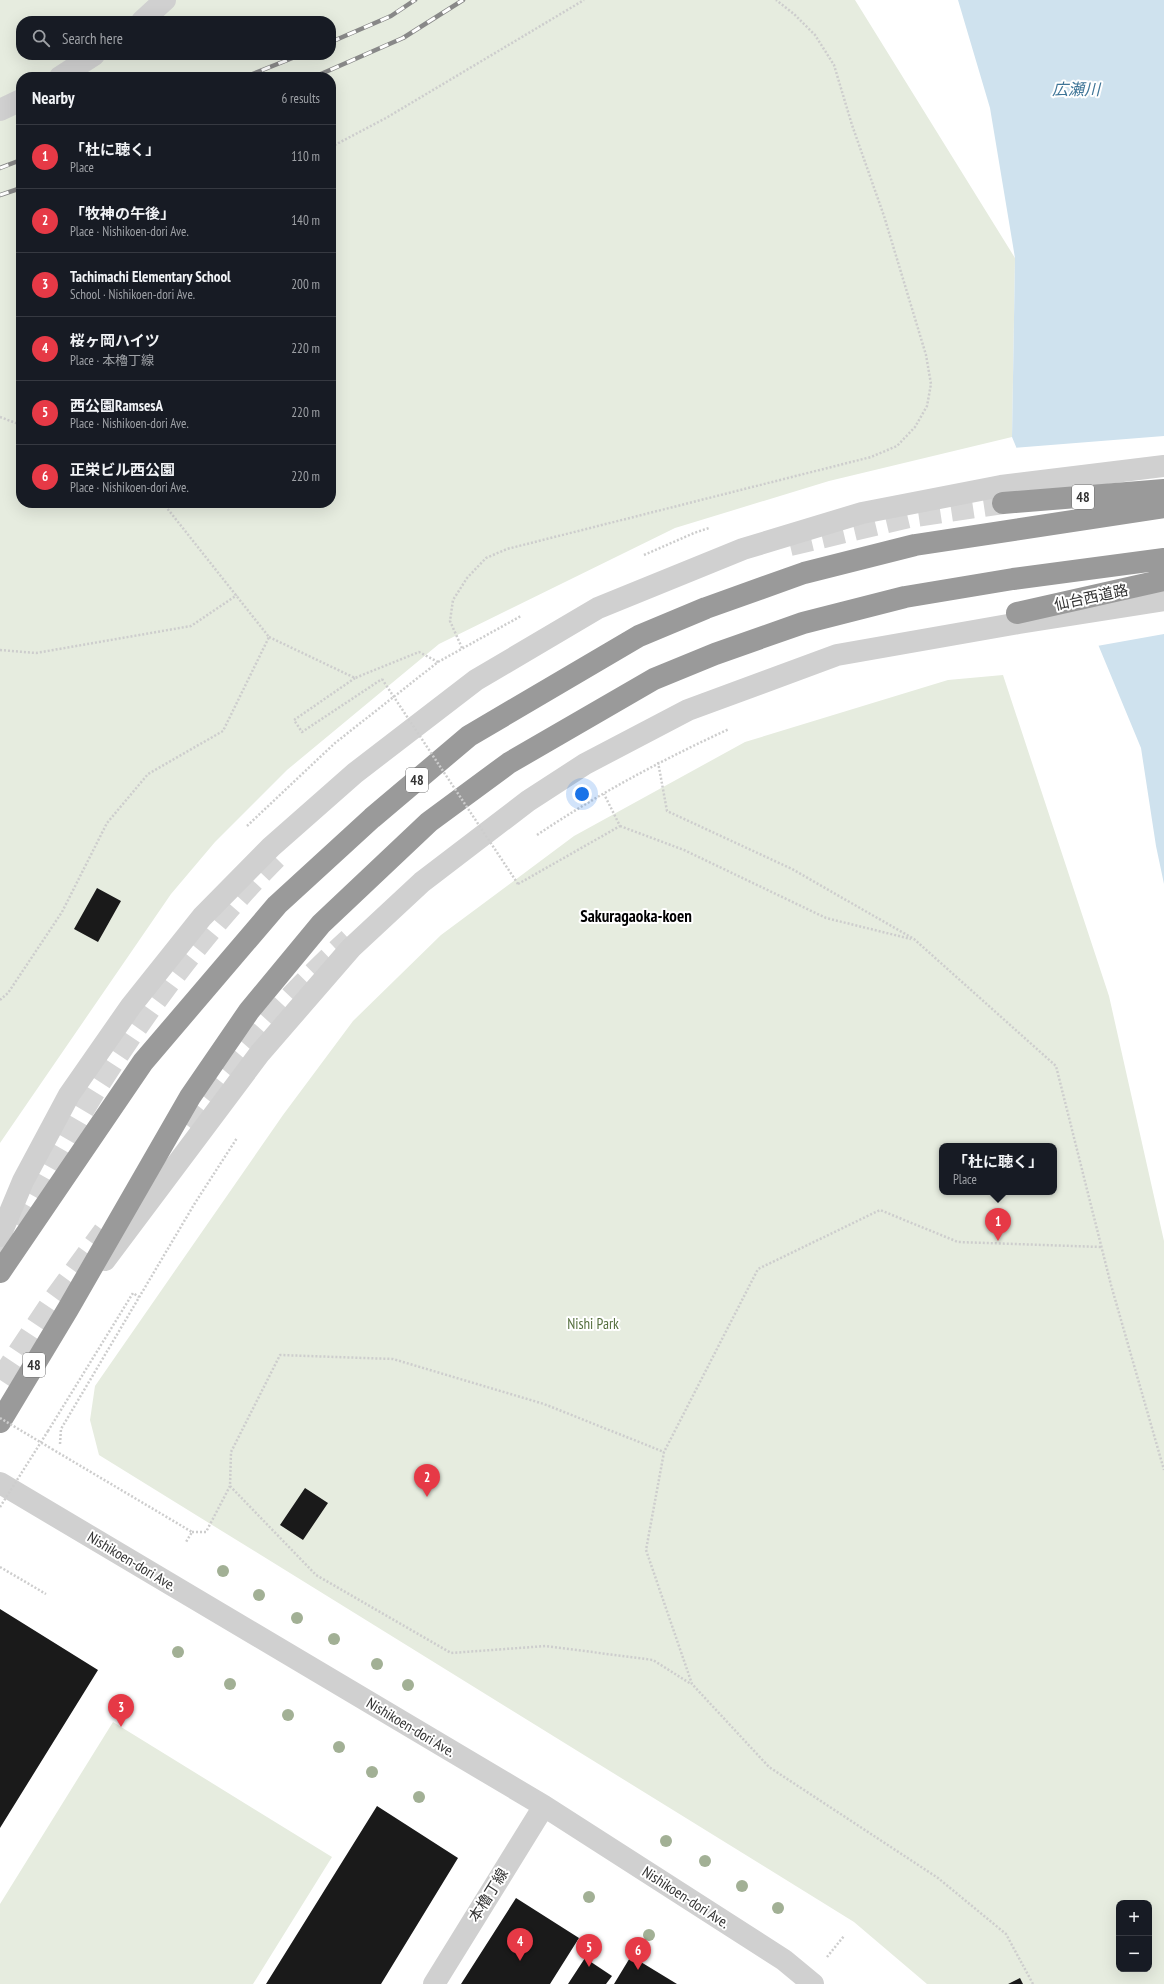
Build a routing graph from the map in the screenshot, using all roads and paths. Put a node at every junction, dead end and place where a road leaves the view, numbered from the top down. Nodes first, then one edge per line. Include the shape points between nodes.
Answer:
1 (165, 0) edge
2 (584, 0) edge
3 (776, 0) edge
4 (147, 16) edge
5 (86, 60) edge
6 (68, 72) edge
7 (16, 102) edge
8 (0, 110) edge
9 (336, 144) edge
10 (0, 417) edge
11 (16, 423) edge
12 (1164, 466) edge
13 (1164, 490) edge
14 (1002, 495) junction
15 (1164, 507) edge
16 (167, 508) edge
17 (1164, 559) edge
18 (1164, 580) edge
19 (237, 594) junction
20 (1164, 600) edge
21 (1018, 618) junction
22 (269, 637) junction
23 (0, 650) edge
24 (438, 662) dead end
25 (355, 678) junction
26 (480, 678) junction
27 (735, 726) dead end
28 (658, 762) junction
29 (604, 794) junction
30 (620, 826) junction
31 (532, 838) dead end
32 (506, 855) dead end
33 (500, 860) dead end
34 (914, 939) junction
35 (0, 1000) edge
36 (241, 1132) dead end
37 (0, 1236) edge
38 (1101, 1247) junction
39 (0, 1272) edge
40 (139, 1297) junction
41 (68, 1308) junction
42 (0, 1418) edge
43 (0, 1422) edge
44 (42, 1443) junction
45 (60, 1444) dead end
46 (664, 1452) junction
47 (1164, 1470) edge
48 (0, 1482) edge
49 (230, 1486) junction
50 (0, 1507) edge
51 (192, 1532) junction
52 (186, 1542) dead end
53 (0, 1567) edge
54 (46, 1594) dead end
55 (692, 1684) junction
56 (544, 1806) junction
57 (434, 1984) edge
58 (813, 1984) edge
59 (1033, 1984) edge

1 - 4 street
2 - 9 path via 386,118
3 - 26 path via 815,35 834,65 926,355 931,384 927,406 915,428 897,446 871,457 507,549 486,558 467,578 453,600 450,621 457,640
5 - 6 street
7 - 8 street
10 - 11 path
12 - 14 street
13 - 14 highway, 48
14 - 26 street via 862,513 743,549 598,608
15 - 39 highway, 48 via 915,545 804,573 706,608 639,636 469,736 372,818 278,905 143,1062
16 - 19 path
17 - 41 highway, 48 via 1013,579 905,598 803,623 660,676 509,762 428,822 321,924 249,1011 190,1097
18 - 21 highway, 仙台西道路
19 - 22 path
19 - 23 path via 191,626 36,653
20 - 21 street
21 - 41 street via 829,658 688,710 585,764 528,801 422,882 351,948 260,1053
22 - 25 path
22 - 35 path via 223,731 148,774 107,823 62,912 8,993
24 - 25 path via 420,652
25 - 30 path, bridge via 294,720 302,732 382,679 518,884
26 - 37 street via 355,773 271,847 202,917 131,1006 69,1095 23,1181
27 - 28 path
28 - 29 path
28 - 34 path via 667,811 792,869
29 - 30 path
29 - 31 path
30 - 34 path via 684,850 826,918
32 - 33 path
34 - 38 path via 1056,1066
36 - 40 path
38 - 46 path via 958,1242 880,1210 758,1269
38 - 47 path
40 - 44 path, bridge via 133,1293
40 - 45 path via 61,1429
41 - 43 highway, 48
42 - 44 path, bridge
44 - 50 path, bridge
44 - 51 path, bridge
46 - 49 path via 544,1404 393,1359 280,1355 231,1452
46 - 55 path via 646,1550
48 - 56 street, Nishikoen-dori Ave.
49 - 51 path via 206,1532
49 - 55 path via 316,1575 450,1653 546,1646 653,1660
51 - 52 path
53 - 54 path
55 - 59 path via 769,1767 938,1878 1006,1934
56 - 57 street, 本櫓丁線
56 - 58 street, Nishikoen-dori Ave. via 784,1960

